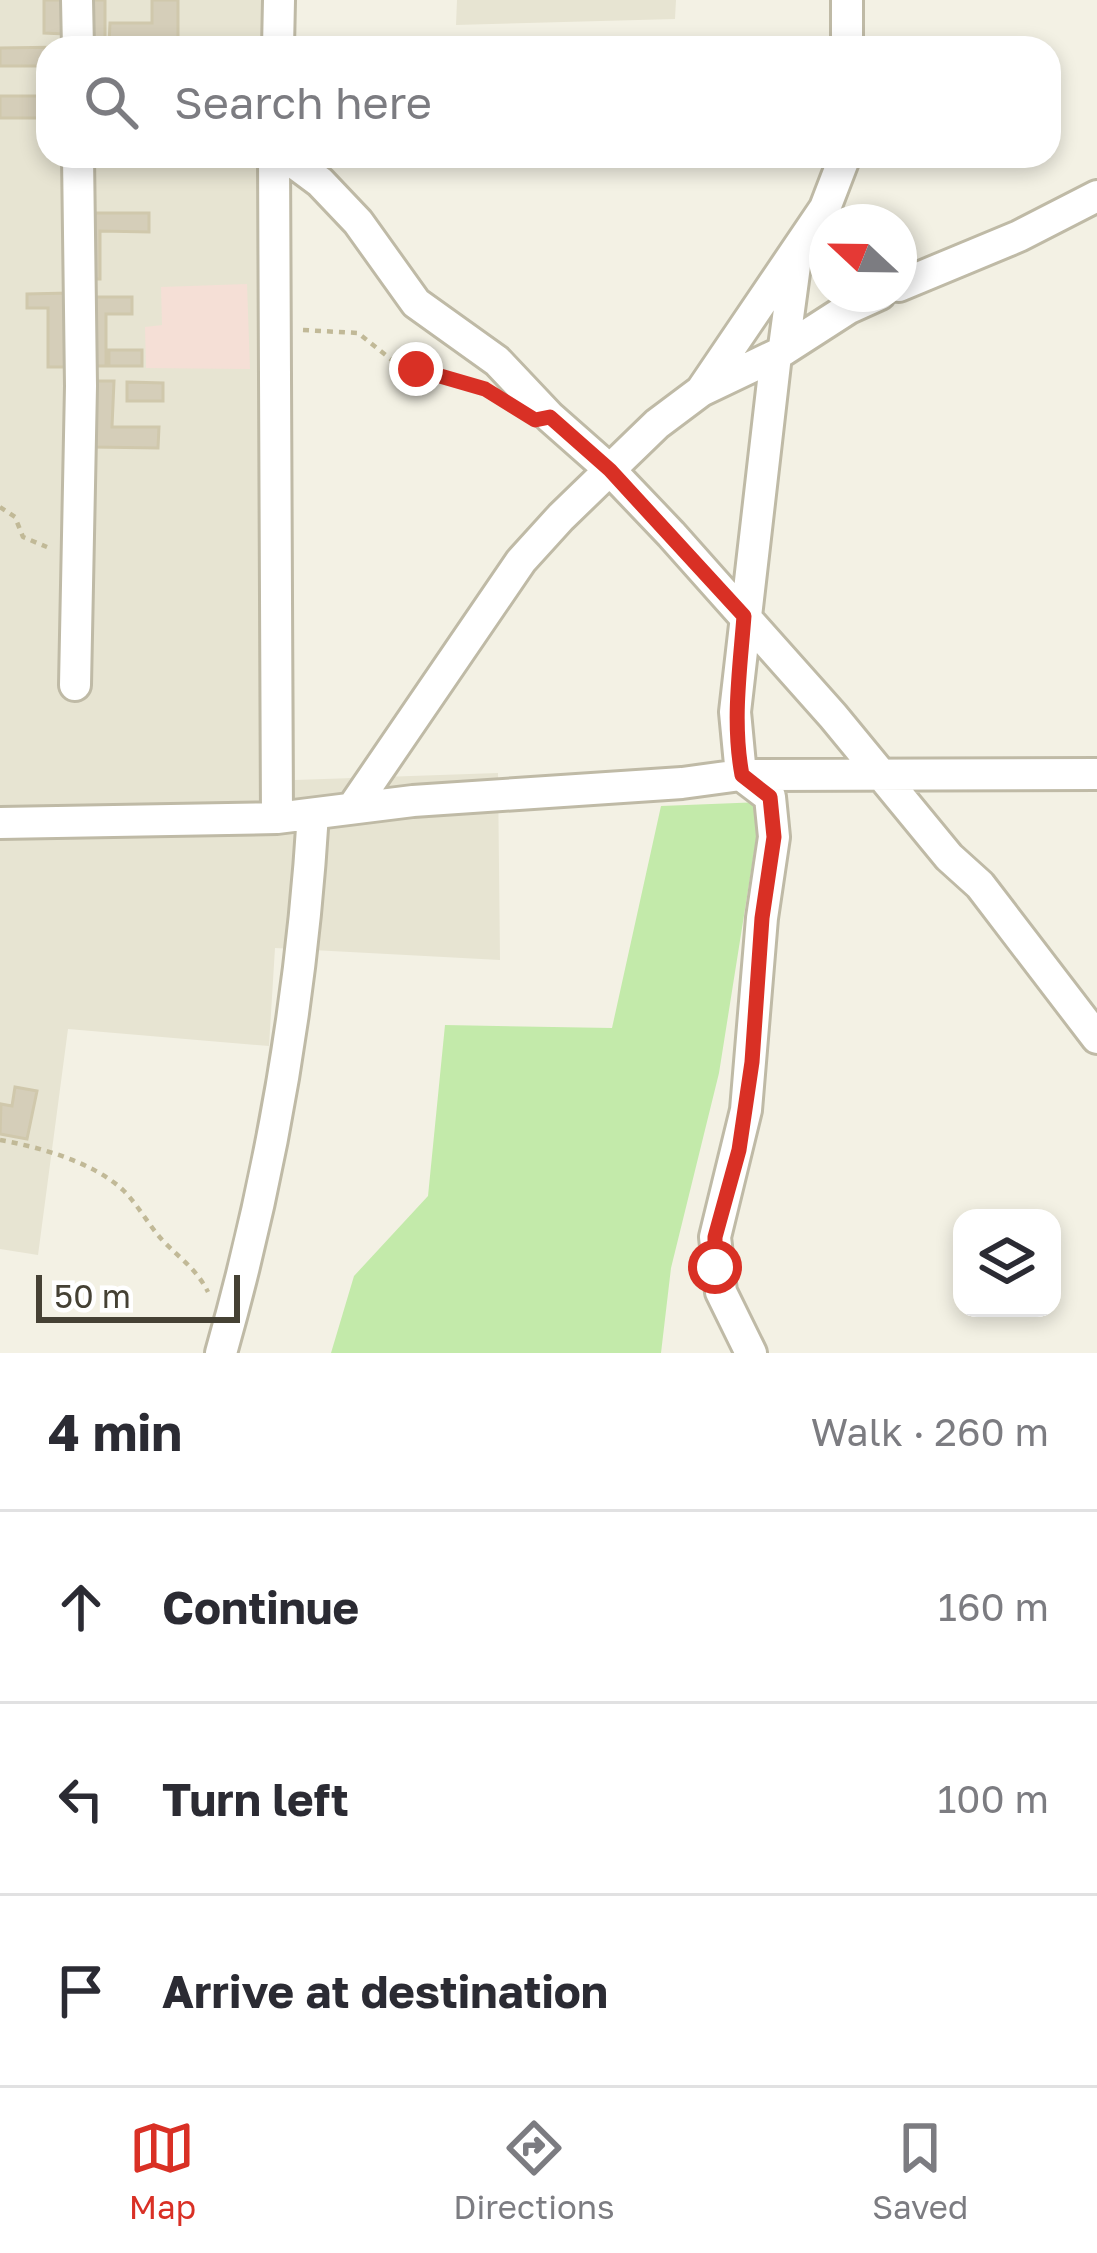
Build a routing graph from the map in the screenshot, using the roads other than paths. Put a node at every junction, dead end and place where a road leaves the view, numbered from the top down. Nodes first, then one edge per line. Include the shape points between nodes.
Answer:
1 (77, 0) edge
2 (280, 0) edge
3 (848, 0) edge
4 (78, 36) edge
5 (278, 36) edge
6 (848, 36) edge
7 (78, 168) edge
8 (274, 168) edge
9 (301, 168) edge
10 (840, 168) edge
11 (1097, 196) edge
12 (797, 251) junction
13 (917, 278) edge
14 (848, 312) edge
15 (780, 351) junction
16 (701, 391) junction
17 (610, 470) junction
18 (744, 616) junction
19 (75, 685) dead end
20 (879, 774) junction
21 (1097, 774) edge
22 (742, 775) junction
23 (352, 807) junction
24 (313, 814) junction
25 (278, 818) junction
26 (0, 823) edge
27 (1097, 1037) edge
28 (224, 1341) edge
29 (751, 1353) edge

1 - 4 street
2 - 5 street
3 - 6 street
7 - 19 street
8 - 25 street
9 - 17 street via 358,222 416,303 497,361
10 - 12 street
11 - 13 street
12 - 15 street
12 - 16 street
14 - 15 street
15 - 16 street
15 - 18 street
16 - 17 street
17 - 18 street
17 - 23 street via 521,561
18 - 20 street
18 - 22 street via 735,712
20 - 21 street
20 - 22 street
20 - 27 street via 980,885
22 - 23 street
22 - 29 street via 770,797 774,837 746,1110 715,1267
23 - 24 street
24 - 25 street
24 - 28 street via 280,1096
25 - 26 street

